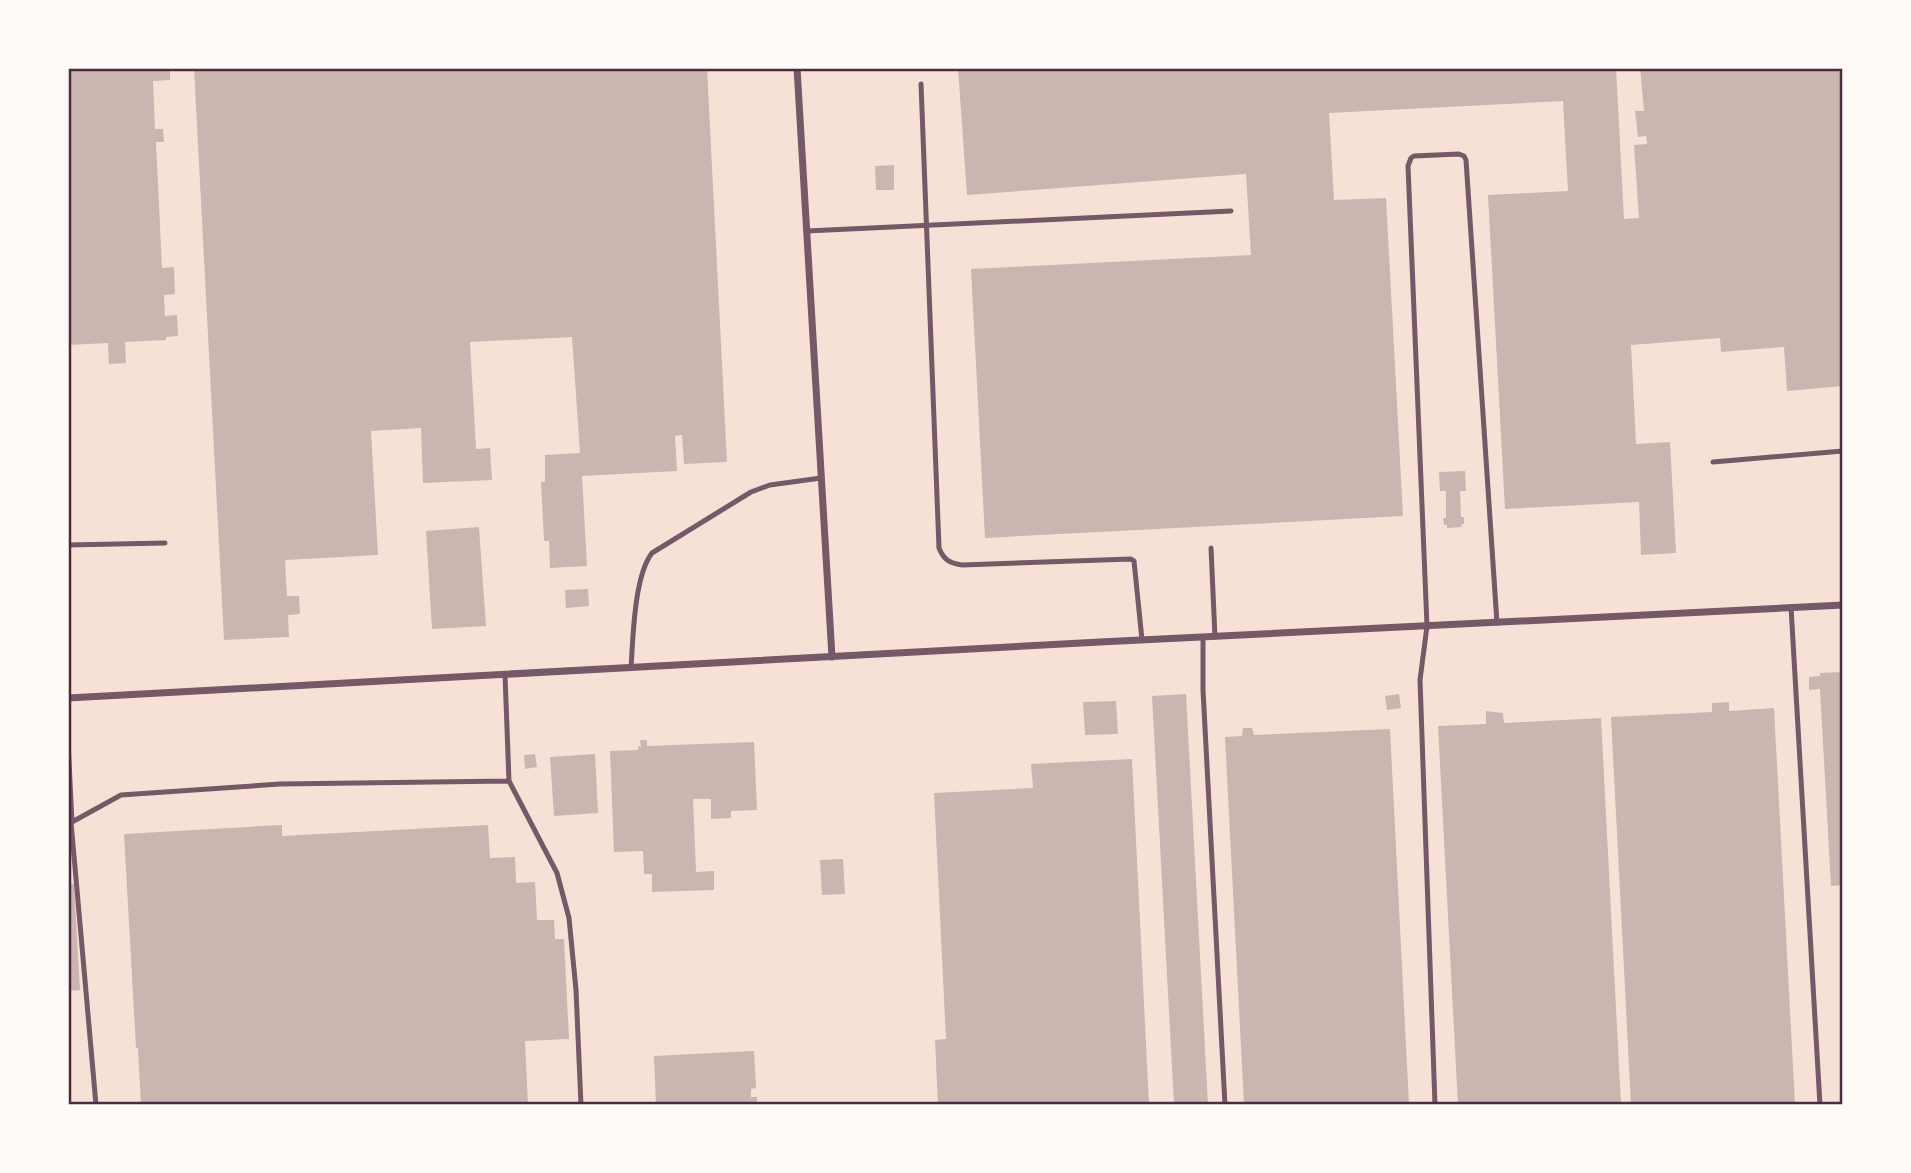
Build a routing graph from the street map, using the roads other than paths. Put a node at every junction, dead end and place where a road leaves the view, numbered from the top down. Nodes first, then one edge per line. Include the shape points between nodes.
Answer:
1 (797, 68) edge
2 (921, 85) dead end
3 (1231, 211) dead end
4 (927, 226) junction
5 (807, 231) junction
6 (1843, 451) edge
7 (1713, 461) dead end
8 (821, 478) junction
9 (164, 543) dead end
10 (68, 545) edge
11 (1211, 548) dead end
12 (1843, 605) edge
13 (1791, 607) junction
14 (1497, 623) junction
15 (1427, 626) junction
16 (1215, 637) junction
17 (1203, 638) junction
18 (1142, 640) junction
19 (832, 657) junction
20 (631, 668) junction
21 (505, 675) junction
22 (68, 698) edge
23 (68, 741) edge
24 (509, 781) junction
25 (70, 822) edge
26 (96, 1105) edge
27 (581, 1105) edge
28 (1225, 1105) edge
29 (1436, 1105) edge
30 (1820, 1105) edge

1 - 5 street
2 - 4 lane
3 - 4 lane
4 - 5 lane
4 - 18 lane via 939,548 943,556 962,565 1131,559
5 - 8 street
6 - 7 lane
8 - 19 street
8 - 20 lane via 751,492 652,553 646,561 635,615
9 - 10 lane
11 - 16 lane
12 - 13 street
13 - 14 street
13 - 30 lane
14 - 15 street
14 - 15 lane via 1466,160 1459,154 1415,156 1408,166
15 - 16 street
15 - 29 lane via 1420,680
16 - 17 street
17 - 18 street
17 - 28 lane
18 - 19 street
19 - 20 street
20 - 21 street
21 - 22 street
21 - 24 lane
23 - 25 lane
24 - 25 lane via 280,784 121,796
24 - 27 lane via 557,873 569,918
25 - 26 lane

